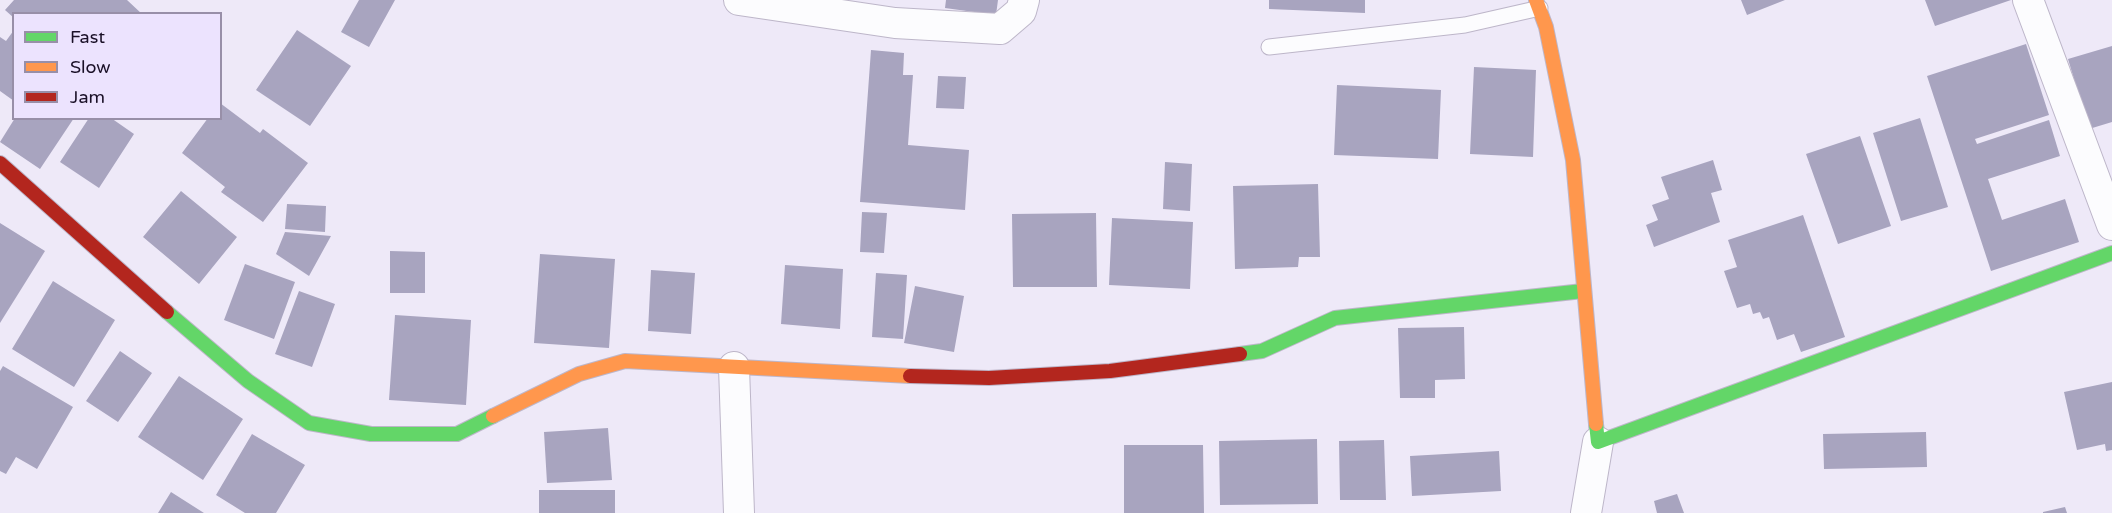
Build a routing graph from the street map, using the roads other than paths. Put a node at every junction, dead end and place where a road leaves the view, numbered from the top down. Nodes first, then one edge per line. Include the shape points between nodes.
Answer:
1 (739, 0) edge
2 (1024, 0) edge
3 (2028, 0) edge
4 (1538, 4) edge
5 (1269, 46) dead end
6 (0, 163) edge
7 (2112, 225) edge
8 (2112, 253) edge
9 (1583, 291) junction
10 (734, 367) junction
11 (1598, 442) junction
12 (739, 513) edge
13 (1586, 513) edge

1 - 2 street via 895,23 1000,29 1021,11
3 - 7 street
4 - 5 lane via 1466,25
4 - 9 street via 1573,160
6 - 10 street via 248,381 309,423 371,434 457,434 579,374 625,361
8 - 11 street
9 - 10 street via 1335,318 1262,351 1110,371 989,378
9 - 11 street
10 - 12 street
11 - 13 street

